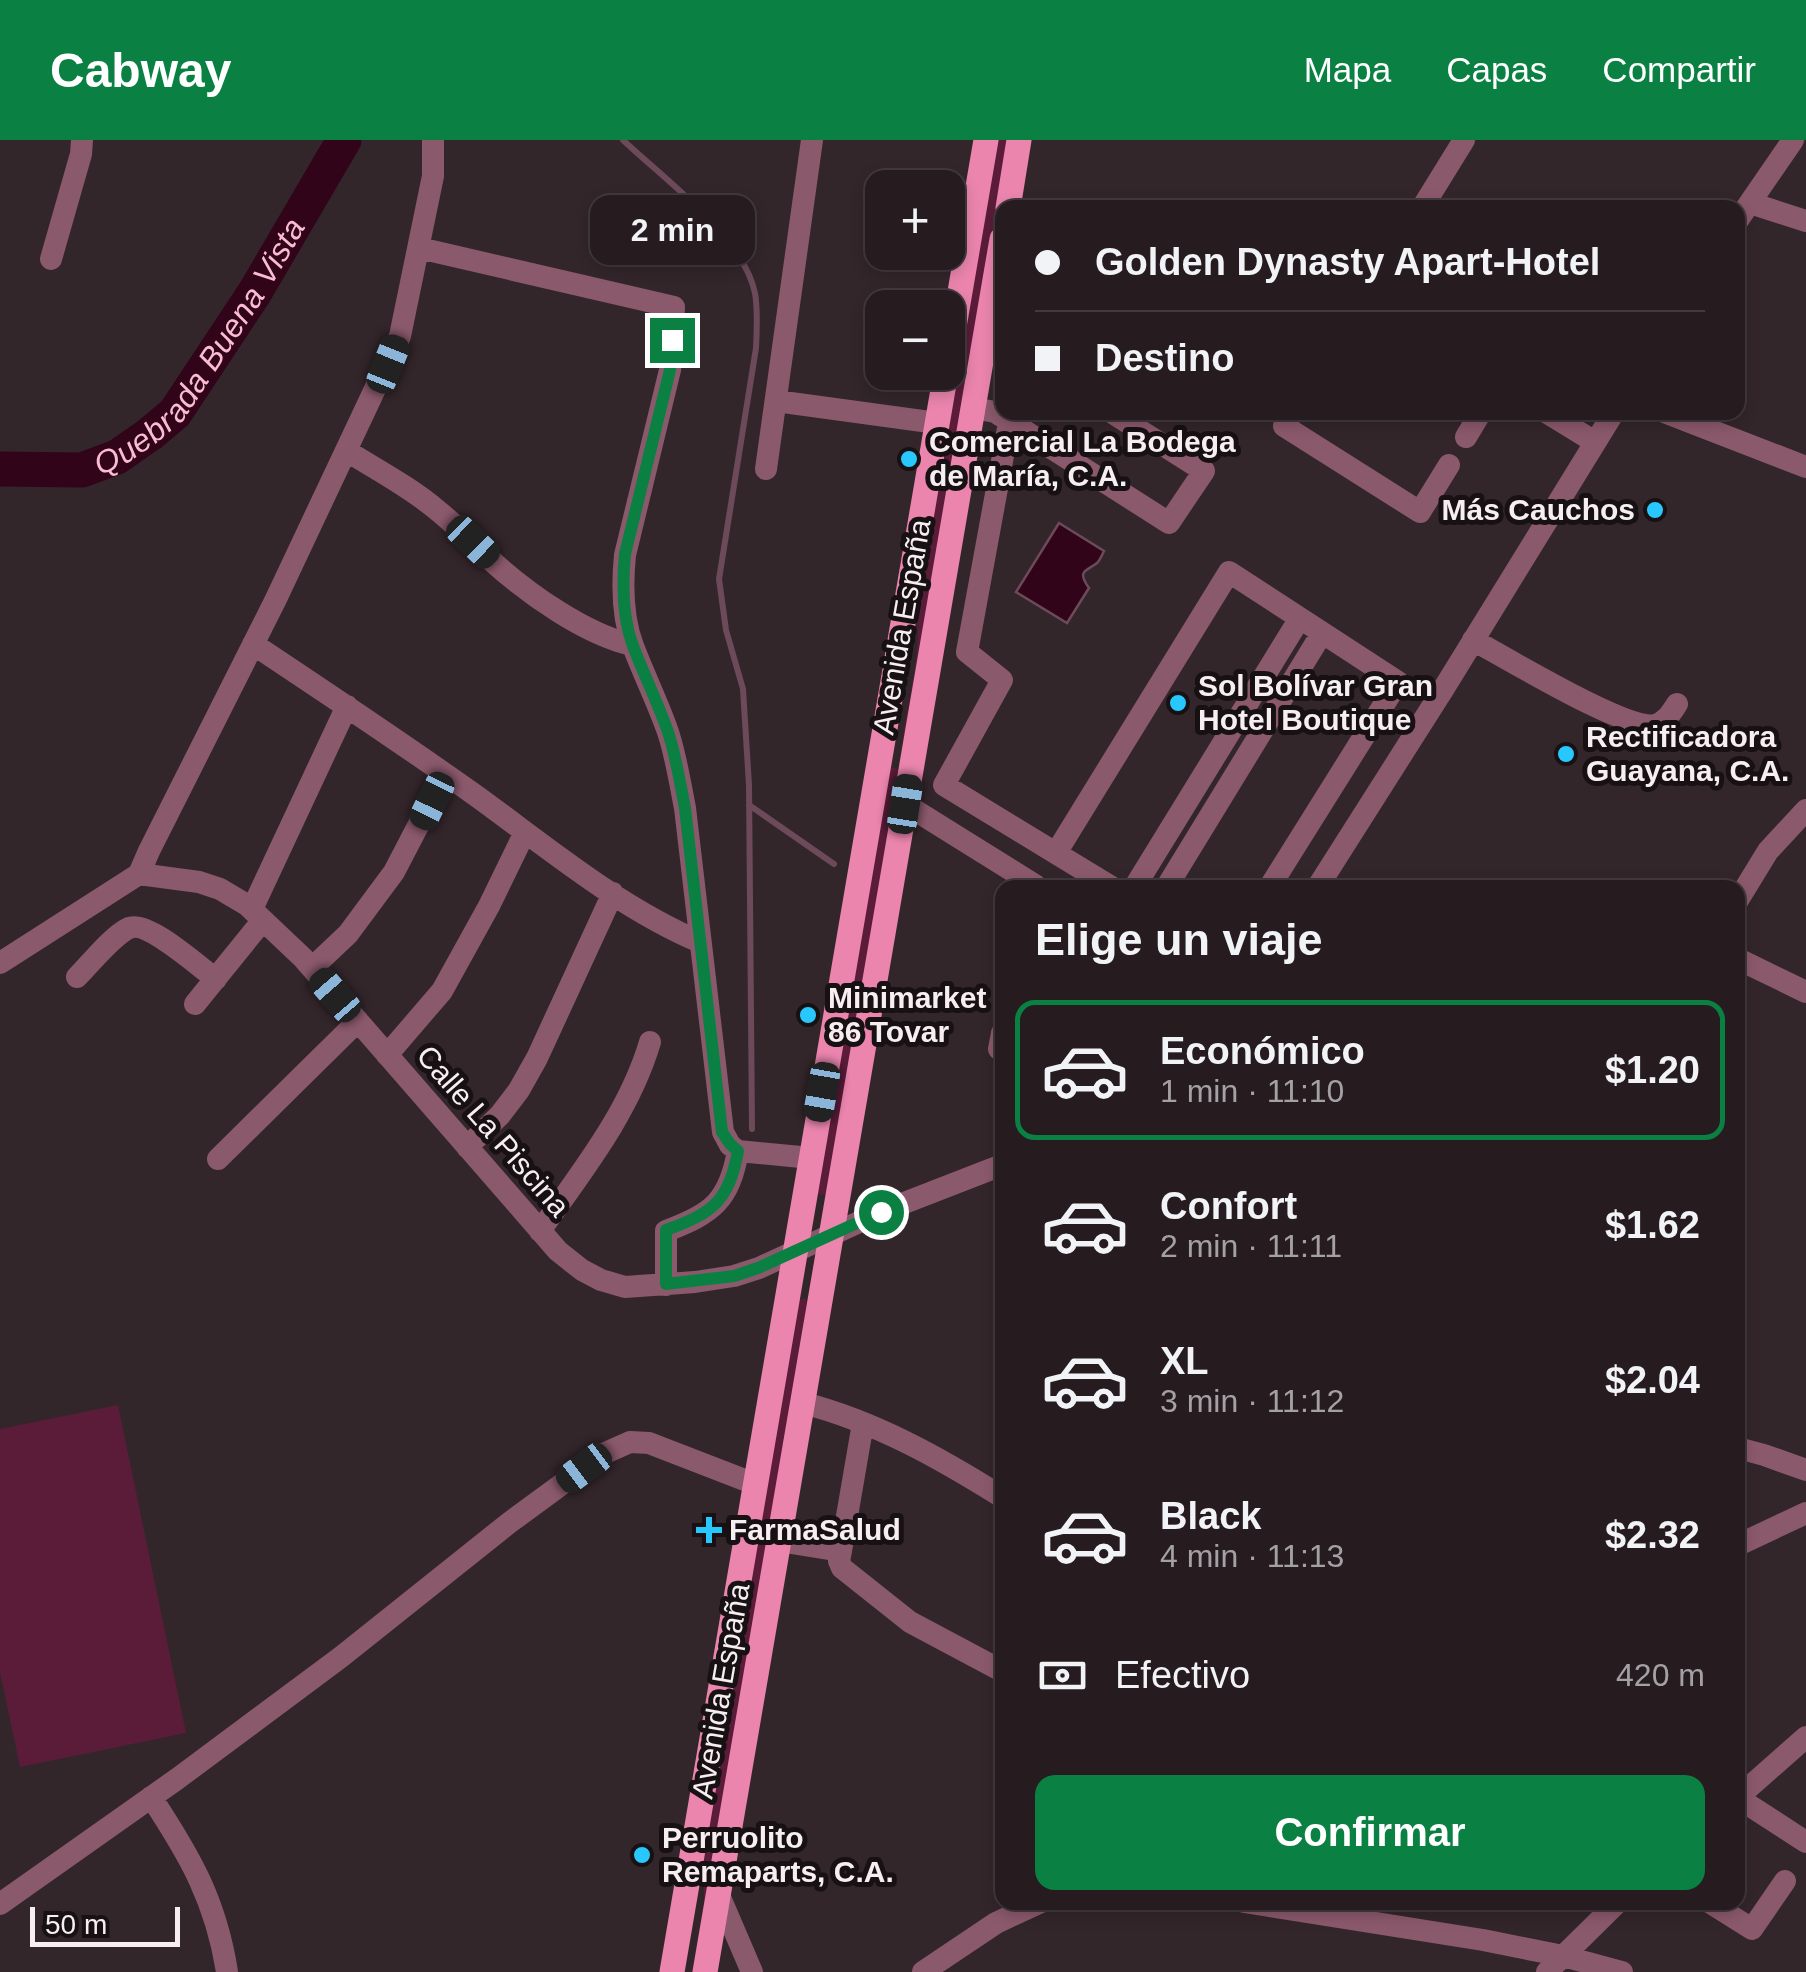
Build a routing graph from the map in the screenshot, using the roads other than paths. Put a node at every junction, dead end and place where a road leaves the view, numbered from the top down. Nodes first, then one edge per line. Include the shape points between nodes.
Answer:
1 (82, 140) edge
2 (432, 140) edge
3 (812, 140) edge
4 (986, 140) edge
5 (1020, 140) edge
6 (1464, 140) edge
7 (1793, 140) edge
8 (1009, 200) edge
9 (1427, 200) edge
10 (1745, 211) edge
11 (1745, 212) edge
12 (1806, 221) edge
13 (418, 248) junction
14 (51, 259) dead end
15 (960, 290) edge
16 (993, 350) edge
17 (943, 390) edge
18 (776, 402) junction
19 (973, 408) junction
20 (995, 412) edge
21 (1009, 420) edge
22 (1014, 420) edge
23 (1124, 420) edge
24 (1288, 420) edge
25 (1476, 420) edge
26 (1559, 420) edge
27 (1609, 420) edge
28 (1685, 420) edge
29 (937, 423) junction
30 (1466, 437) dead end
31 (1595, 442) junction
32 (347, 450) junction
33 (1449, 465) dead end
34 (1806, 467) edge
35 (766, 470) dead end
36 (1300, 618) junction
37 (1322, 633) junction
38 (1473, 640) junction
39 (253, 644) junction
40 (632, 645) junction
41 (1677, 704) dead end
42 (346, 706) junction
43 (880, 753) junction
44 (912, 759) junction
45 (445, 774) junction
46 (905, 804) junction
47 (1806, 810) edge
48 (525, 832) junction
49 (1056, 853) junction
50 (140, 874) junction
51 (1027, 880) edge
52 (1100, 880) edge
53 (1139, 880) edge
54 (1171, 880) edge
55 (1274, 880) edge
56 (1322, 880) edge
57 (1745, 889) edge
58 (613, 893) junction
59 (258, 915) junction
60 (700, 942) junction
61 (4, 959) edge
62 (1745, 962) edge
63 (312, 968) junction
64 (77, 977) dead end
65 (216, 979) junction
66 (1806, 992) edge
67 (195, 1004) dead end
68 (358, 1021) junction
69 (650, 1042) dead end
70 (387, 1055) junction
71 (466, 1147) junction
72 (738, 1151) junction
73 (218, 1158) dead end
74 (811, 1158) junction
75 (995, 1167) edge
76 (540, 1231) junction
77 (831, 1235) junction
78 (795, 1252) junction
79 (666, 1284) junction
80 (803, 1403) junction
81 (863, 1423) junction
82 (1745, 1450) edge
83 (1806, 1470) edge
84 (755, 1484) junction
85 (995, 1493) edge
86 (1806, 1513) edge
87 (779, 1541) junction
88 (1745, 1542) edge
89 (841, 1550) junction
90 (995, 1666) edge
91 (1806, 1736) edge
92 (1745, 1788) edge
93 (1745, 1797) edge
94 (151, 1798) junction
95 (1806, 1842) edge
96 (1785, 1881) dead end
97 (718, 1895) junction
98 (0, 1904) edge
99 (1024, 1910) edge
100 (1294, 1910) edge
101 (1610, 1910) edge
102 (1722, 1910) edge
103 (1555, 1964) edge
104 (228, 1972) edge
105 (672, 1972) edge
106 (705, 1972) edge
107 (752, 1972) edge
108 (923, 1972) edge
109 (1622, 1972) edge

1 - 14 street
2 - 13 street via 433,176
3 - 18 street
4 - 15 main road
5 - 8 main road
6 - 9 street
7 - 10 street
11 - 12 street
13 - 32 street via 400,336
13 - 40 street via 674,307 670,370 625,554 623,600
16 - 19 main road, Avenida España
17 - 29 main road, Avenida España
18 - 29 street
18 - 35 street
19 - 20 street
19 - 44 main road, Avenida España
21 - 49 street via 967,652 1002,680 944,784
22 - 23 street via 1169,523 1204,471
24 - 33 street via 1284,426 1420,512
25 - 30 street
26 - 31 street
27 - 31 street
28 - 34 street
29 - 43 main road, Avenida España
31 - 38 street
32 - 39 street
32 - 40 street via 436,508 545,601 593,632
36 - 37 street
36 - 49 street via 1229,572
36 - 53 street
37 - 54 street
37 - 55 street via 1398,682
38 - 41 street via 1630,722 1659,723
38 - 56 street
39 - 42 street
39 - 50 street
40 - 60 street via 670,738
42 - 45 street
42 - 59 street
43 - 44 main road
43 - 74 main road, Avenida España
44 - 46 main road, Avenida España
45 - 48 street
45 - 63 street via 394,872 348,934
46 - 51 street
46 - 77 main road, Avenida España
47 - 57 street
48 - 58 street
48 - 70 street via 442,991
49 - 52 street
50 - 59 street, Calle La Piscina via 220,889
50 - 61 street
58 - 60 street
58 - 71 street via 519,1090
59 - 63 street, Calle La Piscina
59 - 65 street
60 - 72 street via 722,1132
62 - 66 street
63 - 68 street, Calle La Piscina
64 - 65 street via 139,926
65 - 67 street
68 - 70 street, Calle La Piscina
68 - 73 street
69 - 76 street via 626,1103
70 - 71 street, Calle La Piscina
71 - 76 street, Calle La Piscina
72 - 74 street
72 - 79 street via 721,1197 691,1221 666,1230
74 - 78 main road, Avenida España
75 - 77 street, Calle La Piscina
76 - 79 street, Calle La Piscina via 602,1280 625,1287
77 - 78 street, Calle La Piscina
77 - 80 main road, Avenida España
78 - 79 street, Calle La Piscina via 734,1276
78 - 84 main road, Avenida España
80 - 81 street
80 - 87 main road, Avenida España
81 - 85 street
81 - 89 street
82 - 83 street
84 - 94 street via 649,1443 620,1444
84 - 105 main road, Avenida España
86 - 88 street
87 - 89 street
87 - 97 main road, Avenida España
89 - 90 street via 842,1568 910,1622
91 - 92 street
93 - 95 street
94 - 98 street
94 - 104 street via 203,1882
96 - 102 street via 1752,1929
97 - 106 main road, Avenida España
97 - 107 street
99 - 108 street
100 - 103 street via 1483,1940
101 - 103 street
103 - 109 street

